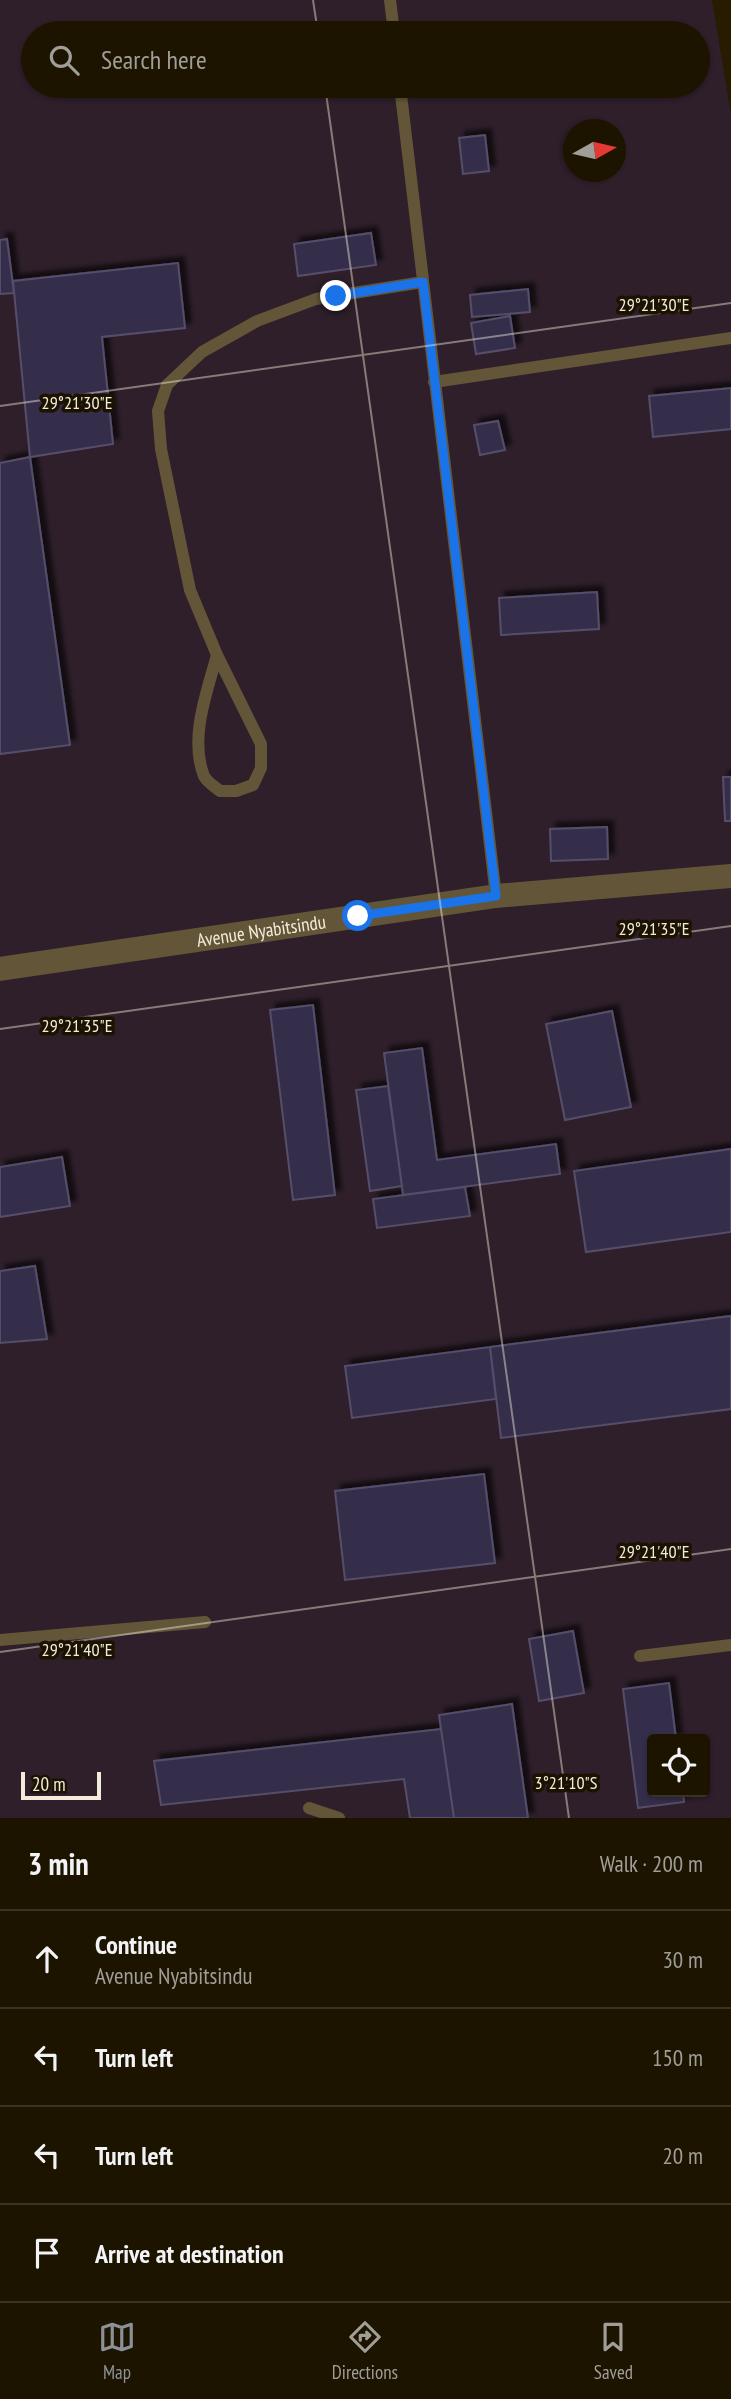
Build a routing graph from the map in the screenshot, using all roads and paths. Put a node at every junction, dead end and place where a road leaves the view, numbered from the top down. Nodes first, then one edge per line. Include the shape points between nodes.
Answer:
1 (390, 0) edge
2 (393, 21) edge
3 (401, 98) edge
4 (423, 282) junction
5 (731, 338) edge
6 (435, 382) junction
7 (217, 655) junction
8 (731, 876) edge
9 (496, 896) junction
10 (0, 969) edge
11 (205, 1622) dead end
12 (0, 1640) edge
13 (731, 1645) edge
14 (640, 1656) dead end
15 (309, 1808) dead end
16 (340, 1818) edge

1 - 2 lane
3 - 4 lane
4 - 6 lane
4 - 7 lane via 316,299 257,321 202,352 167,385 158,411 161,449 190,590
5 - 6 lane
6 - 9 lane
7 - 7 lane via 261,744 261,768 253,785 236,790 220,791 205,778 199,746
8 - 9 street, Avenue Nyabitsindu
9 - 10 street, Avenue Nyabitsindu
11 - 12 lane
13 - 14 lane
15 - 16 lane

